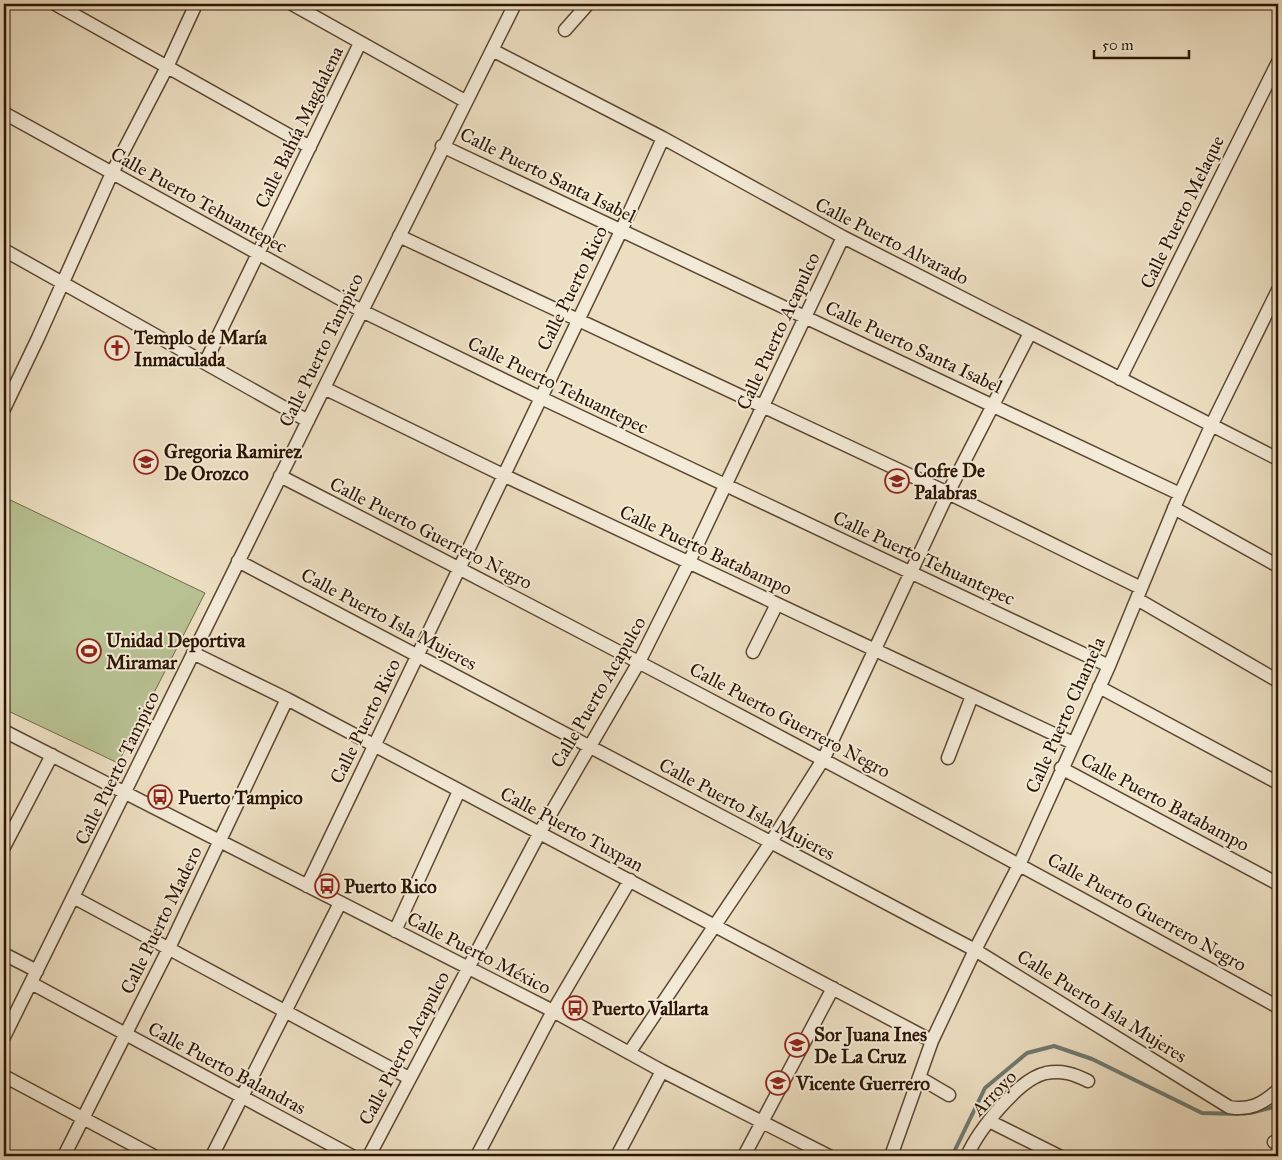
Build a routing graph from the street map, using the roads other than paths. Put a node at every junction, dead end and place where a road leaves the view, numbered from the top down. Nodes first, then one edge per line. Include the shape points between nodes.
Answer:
1 (55, 4) edge
2 (196, 4) edge
3 (292, 4) edge
4 (515, 4) edge
5 (588, 4) edge
6 (565, 30) dead end
7 (360, 43) junction
8 (492, 50) junction
9 (1278, 62) edge
10 (167, 67) junction
11 (465, 101) junction
12 (4, 113) edge
13 (663, 138) junction
14 (442, 146) junction
15 (310, 147) junction
16 (112, 173) junction
17 (621, 231) junction
18 (399, 236) junction
19 (843, 237) junction
20 (4, 250) edge
21 (258, 254) junction
22 (63, 283) junction
23 (1278, 290) edge
24 (362, 311) junction
25 (806, 317) junction
26 (577, 320) junction
27 (1030, 332) junction
28 (205, 363) junction
29 (1120, 379) junction
30 (324, 388) junction
31 (539, 397) junction
32 (992, 404) junction
33 (763, 408) junction
34 (4, 409) edge
35 (308, 421) junction
36 (1212, 424) junction
37 (1278, 460) edge
38 (280, 476) junction
39 (502, 476) junction
40 (725, 485) junction
41 (948, 493) junction
42 (1180, 494) junction
43 (1174, 508) junction
44 (238, 561) junction
45 (690, 562) junction
46 (1278, 566) edge
47 (458, 568) junction
48 (912, 572) junction
49 (1139, 593) junction
50 (777, 604) junction
51 (876, 649) junction
52 (753, 652) dead end
53 (193, 653) junction
54 (417, 655) junction
55 (640, 662) junction
56 (1109, 666) junction
57 (1278, 681) edge
58 (1099, 687) junction
59 (972, 696) junction
60 (287, 699) junction
61 (4, 731) edge
62 (1073, 743) junction
63 (374, 746) junction
64 (589, 747) junction
65 (52, 756) junction
66 (824, 758) junction
67 (948, 758) dead end
68 (1061, 768) junction
69 (1278, 783) edge
70 (460, 791) junction
71 (126, 793) junction
72 (540, 832) junction
73 (221, 841) junction
74 (771, 842) junction
75 (4, 847) edge
76 (1020, 863) junction
77 (630, 880) junction
78 (1278, 884) edge
79 (307, 886) junction
80 (74, 897) junction
81 (340, 903) junction
82 (714, 926) junction
83 (395, 931) junction
84 (169, 948) junction
85 (975, 950) junction
86 (4, 954) edge
87 (468, 969) junction
88 (37, 971) junction
89 (31, 983) junction
90 (833, 988) junction
91 (1278, 1007) edge
92 (553, 1011) junction
93 (284, 1012) junction
94 (10, 1015) edge
95 (126, 1035) junction
96 (4, 1037) edge
97 (932, 1041) junction
98 (629, 1053) junction
99 (662, 1071) junction
100 (4, 1076) edge
101 (409, 1078) junction
102 (920, 1078) junction
103 (1088, 1081) dead end
104 (1278, 1090) edge
105 (949, 1095) dead end
106 (241, 1096) junction
107 (83, 1118) junction
108 (989, 1121) junction
109 (762, 1122) junction
110 (64, 1156) edge
111 (154, 1156) edge
112 (212, 1156) edge
113 (352, 1156) edge
114 (368, 1156) edge
115 (478, 1156) edge
116 (617, 1156) edge
117 (744, 1156) edge
118 (829, 1156) edge
119 (891, 1156) edge
120 (967, 1156) edge
121 (1059, 1156) edge

1 - 10 street
2 - 10 street
3 - 7 street
4 - 8 street, Calle Puerto Tampico
5 - 6 street
7 - 11 street
7 - 15 street, Calle Bahía Magdalena
8 - 11 street, Calle Puerto Tampico
8 - 13 street, Calle Puerto Alvarado
9 - 29 street, Calle Puerto Melaque
10 - 15 street
10 - 16 street
11 - 14 street, Calle Puerto Tampico
12 - 16 street, Calle Puerto Tehuantepec
13 - 17 street, Calle Puerto Rico
13 - 19 street, Calle Puerto Alvarado
14 - 17 street, Calle Puerto Santa Isabel
14 - 18 street, Calle Puerto Tampico
15 - 21 street, Calle Bahía Magdalena
16 - 21 street, Calle Puerto Tehuantepec
16 - 22 street
17 - 25 street, Calle Puerto Santa Isabel
17 - 26 street, Calle Puerto Rico
18 - 24 street, Calle Puerto Tampico
18 - 26 street
19 - 25 street, Calle Puerto Acapulco
19 - 27 street, Calle Puerto Alvarado
20 - 22 street
21 - 24 street, Calle Puerto Tehuantepec
21 - 28 street, Calle Bahía Magdalena
22 - 28 street
22 - 34 street
23 - 36 street, Calle Puerto Chamela
24 - 30 street, Calle Puerto Tampico
24 - 31 street, Calle Puerto Tehuantepec
25 - 32 street, Calle Puerto Santa Isabel
25 - 33 street, Calle Puerto Acapulco
26 - 31 street, Calle Puerto Rico
26 - 33 street
27 - 29 street, Calle Puerto Alvarado
27 - 32 street
28 - 35 street
29 - 36 street, Calle Puerto Alvarado
30 - 35 street, Calle Puerto Tampico
30 - 39 street, Calle Puerto Batabampo
31 - 39 street, Calle Puerto Rico
31 - 40 street, Calle Puerto Tehuantepec
32 - 41 street
32 - 42 street, Calle Puerto Santa Isabel
33 - 40 street, Calle Puerto Acapulco
33 - 41 street
35 - 38 street, Calle Puerto Tampico
36 - 37 street, Calle Puerto Alvarado
36 - 42 street, Calle Puerto Chamela
38 - 44 street, Calle Puerto Tampico
38 - 47 street, Calle Puerto Guerrero Negro
39 - 45 street, Calle Puerto Batabampo
39 - 47 street, Calle Puerto Rico
40 - 45 street, Calle Puerto Acapulco
40 - 48 street, Calle Puerto Tehuantepec
41 - 48 street
41 - 49 street
42 - 43 street, Calle Puerto Chamela
43 - 46 street
43 - 49 street, Calle Puerto Chamela
44 - 53 street, Calle Puerto Tampico
44 - 54 street, Calle Puerto Isla Mujeres
45 - 50 street, Calle Puerto Batabampo
45 - 55 street, Calle Puerto Acapulco
47 - 54 street, Calle Puerto Rico
47 - 55 street, Calle Puerto Guerrero Negro
48 - 51 street
48 - 56 street, Calle Puerto Tehuantepec
49 - 56 street, Calle Puerto Chamela
49 - 57 street
50 - 51 street, Calle Puerto Batabampo
50 - 52 street
51 - 59 street, Calle Puerto Batabampo
51 - 66 street
53 - 60 street, Calle Puerto Tuxpan
53 - 71 street, Calle Puerto Tampico
54 - 63 street, Calle Puerto Rico
54 - 64 street, Calle Puerto Isla Mujeres
55 - 64 street, Calle Puerto Acapulco
55 - 66 street, Calle Puerto Guerrero Negro
56 - 58 street, Calle Puerto Chamela
58 - 62 street, Calle Puerto Chamela
58 - 69 street
59 - 62 street, Calle Puerto Batabampo
59 - 67 street
60 - 63 street, Calle Puerto Tuxpan
60 - 73 street, Calle Puerto Madero
61 - 65 street, Calle Puerto México
62 - 68 street, Calle Puerto Chamela
63 - 70 street, Calle Puerto Tuxpan
63 - 79 street, Calle Puerto Rico
64 - 72 street, Calle Puerto Acapulco
64 - 74 street, Calle Puerto Isla Mujeres
65 - 71 street, Calle Puerto México
65 - 75 street
66 - 74 street
66 - 76 street, Calle Puerto Guerrero Negro
68 - 76 street, Calle Puerto Chamela
68 - 78 street, Calle Puerto Batabampo
70 - 72 street, Calle Puerto Tuxpan
70 - 83 street
71 - 73 street, Calle Puerto México
71 - 80 street, Calle Puerto Tampico
72 - 77 street, Calle Puerto Tuxpan
72 - 87 street, Calle Puerto Acapulco
73 - 79 street, Calle Puerto México
73 - 84 street, Calle Puerto Madero
74 - 82 street
74 - 85 street, Calle Puerto Isla Mujeres
76 - 85 street, Calle Puerto Chamela
76 - 91 street, Calle Puerto Guerrero Negro
77 - 82 street, Calle Puerto Tuxpan
77 - 92 street
79 - 81 street, Calle Puerto México
80 - 84 street
80 - 88 street, Calle Puerto Tampico
81 - 83 street, Calle Puerto México
81 - 93 street
82 - 90 street, Calle Puerto Tuxpan
82 - 98 street
83 - 87 street, Calle Puerto México
84 - 93 street
84 - 95 street, Calle Puerto Madero
85 - 97 street, Calle Puerto Chamela
85 - 104 street, Calle Puerto Isla Mujeres via 1229,1106 1252,1107
86 - 88 street
87 - 92 street, Calle Puerto México
87 - 101 street, Calle Puerto Acapulco
88 - 89 street, Calle Puerto Tampico
89 - 94 street, Calle Puerto Tampico
89 - 95 street, Calle Puerto Balandras
90 - 97 street, Calle Puerto Tuxpan
90 - 109 street
92 - 98 street, Calle Puerto México
92 - 115 street
93 - 101 street
93 - 106 street
94 - 96 street, Calle Puerto Tampico
95 - 106 street, Calle Puerto Balandras
95 - 107 street, Calle Puerto Madero
97 - 102 street, Calle Puerto Chamela
98 - 99 street, Calle Puerto México
99 - 109 street, Calle Puerto México
99 - 116 street
100 - 107 street
101 - 114 street, Calle Puerto Acapulco
102 - 105 street
102 - 119 street, Calle Puerto Chamela
103 - 108 street, Arroyo via 1059,1072 1038,1076 1015,1092
106 - 112 street
106 - 113 street, Calle Puerto Balandras
107 - 110 street, Calle Puerto Madero
107 - 111 street
108 - 120 street, Arroyo
108 - 121 street
109 - 117 street
109 - 118 street, Calle Puerto México

